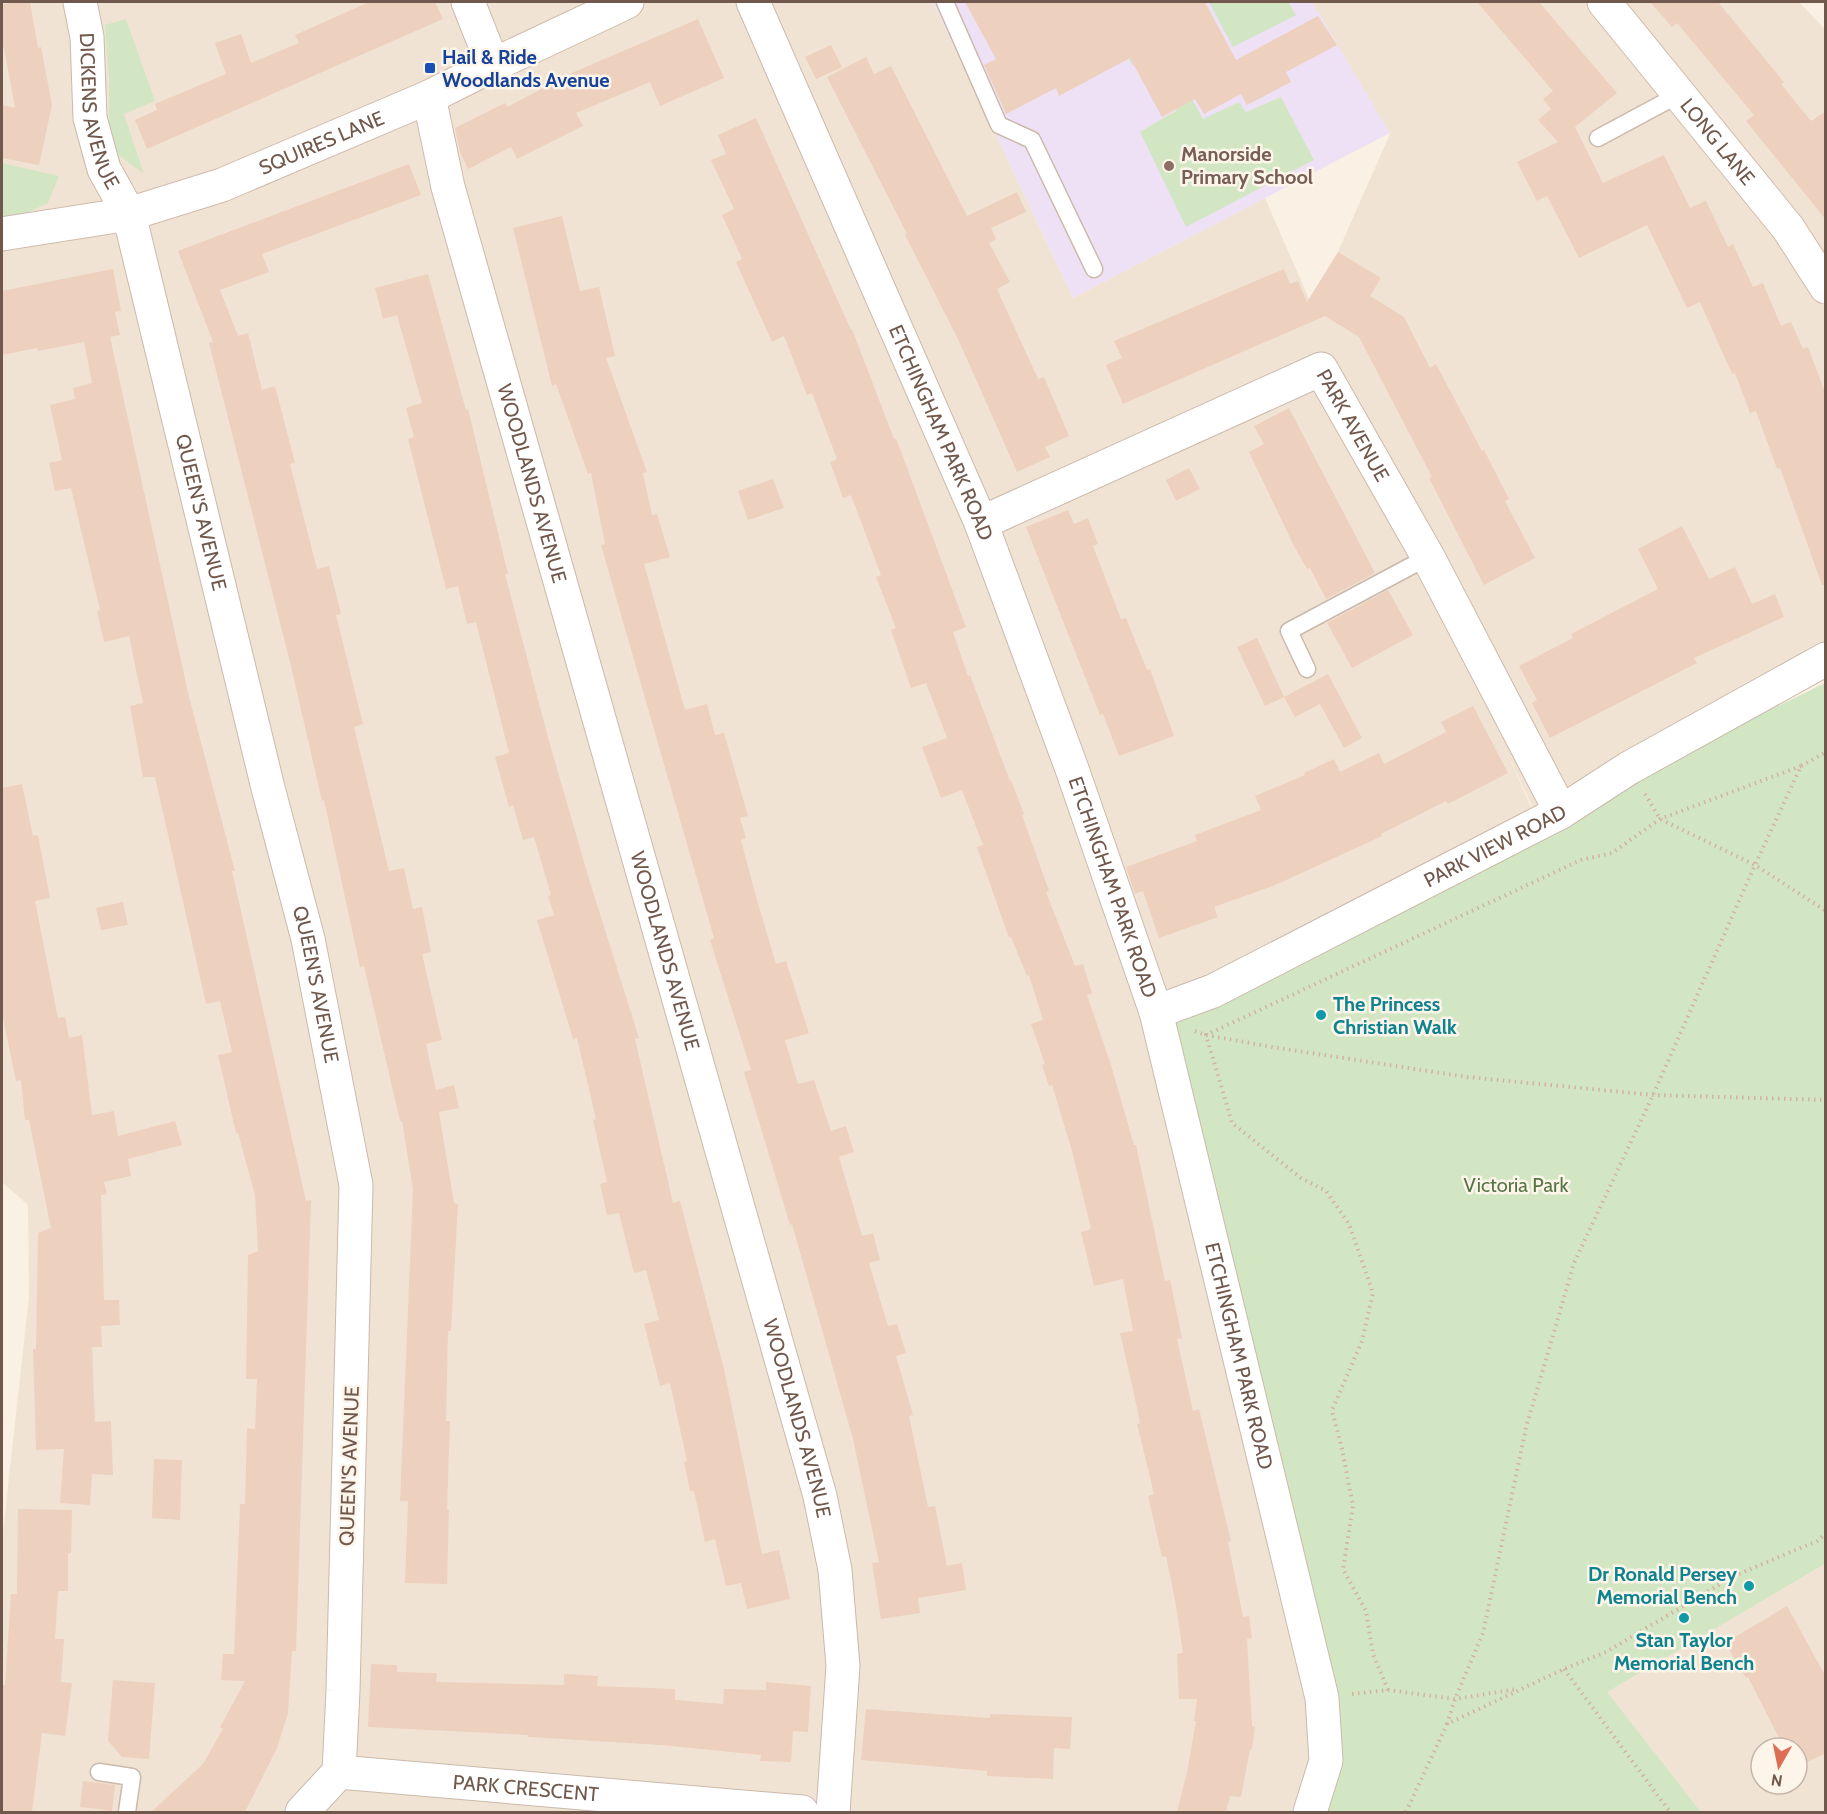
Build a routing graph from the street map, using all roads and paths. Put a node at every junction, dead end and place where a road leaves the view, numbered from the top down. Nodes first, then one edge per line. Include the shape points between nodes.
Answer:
1 (80, 2) edge
2 (468, 2) edge
3 (627, 2) edge
4 (753, 2) edge
5 (945, 2) edge
6 (1605, 2) edge
7 (493, 64) junction
8 (1678, 95) junction
9 (429, 97) junction
10 (1598, 138) dead end
11 (129, 214) junction
12 (2, 234) edge
13 (1094, 269) dead end
14 (1822, 273) edge
15 (981, 523) junction
16 (1428, 557) junction
17 (1826, 659) edge
18 (1307, 669) dead end
19 (1826, 752) edge
20 (1801, 766) junction
21 (1629, 768) junction
22 (1561, 812) junction
23 (1660, 819) junction
24 (1755, 865) junction
25 (1826, 911) edge
26 (1155, 1012) junction
27 (1206, 1035) junction
28 (1653, 1095) junction
29 (1826, 1100) edge
30 (1826, 1533) edge
31 (1564, 1669) junction
32 (1523, 1688) junction
33 (1388, 1690) junction
34 (1322, 1698) junction
35 (1455, 1699) junction
36 (1447, 1724) junction
37 (99, 1772) dead end
38 (339, 1772) junction
39 (127, 1812) edge
40 (302, 1812) edge
41 (802, 1812) edge
42 (833, 1812) edge
43 (1310, 1812) edge
44 (1406, 1812) edge
45 (1670, 1812) edge

1 - 11 street, DICKENS AVENUE via 87,37 90,118 104,169
2 - 7 street
3 - 7 street, SQUIRES LANE
4 - 15 street, ETCHINGHAM PARK ROAD
5 - 13 lane via 999,125 1032,140
6 - 8 street, LONG LANE
7 - 9 street, SQUIRES LANE
8 - 10 lane
8 - 14 street, LONG LANE
9 - 11 street, SQUIRES LANE via 222,185
9 - 42 street, WOODLANDS AVENUE via 451,199 820,1496 835,1570 843,1666
11 - 12 street, SQUIRES LANE
11 - 38 street, QUEEN'S AVENUE via 308,939 357,1185
15 - 16 street, PARK AVENUE via 1321,369
15 - 26 street, ETCHINGHAM PARK ROAD via 1072,769
16 - 18 lane via 1289,631
16 - 22 street, PARK AVENUE
17 - 21 street, PARK VIEW ROAD
19 - 20 path
20 - 23 path
20 - 24 path
21 - 22 street, PARK VIEW ROAD
21 - 23 path
22 - 26 street, PARK VIEW ROAD via 1213,991
23 - 24 path
23 - 27 path via 1612,853 1581,860
24 - 25 path
24 - 28 path
26 - 27 path
26 - 34 street, ETCHINGHAM PARK ROAD
27 - 28 path via 1467,1077
27 - 33 path via 1232,1123 1301,1178 1326,1191 1349,1224 1373,1293 1362,1341 1332,1410 1353,1506 1343,1569 1366,1611 1373,1654
28 - 29 path
28 - 35 path via 1574,1263 1526,1428 1483,1633
30 - 31 path via 1817,1541 1734,1576 1606,1652
31 - 32 path
31 - 45 path
32 - 35 path
32 - 36 path
33 - 34 path
33 - 35 path
34 - 43 street, ETCHINGHAM PARK ROAD via 1326,1761
35 - 36 path
36 - 44 path
37 - 39 lane via 132,1777
38 - 40 street
38 - 41 street, PARK CRESCENT

